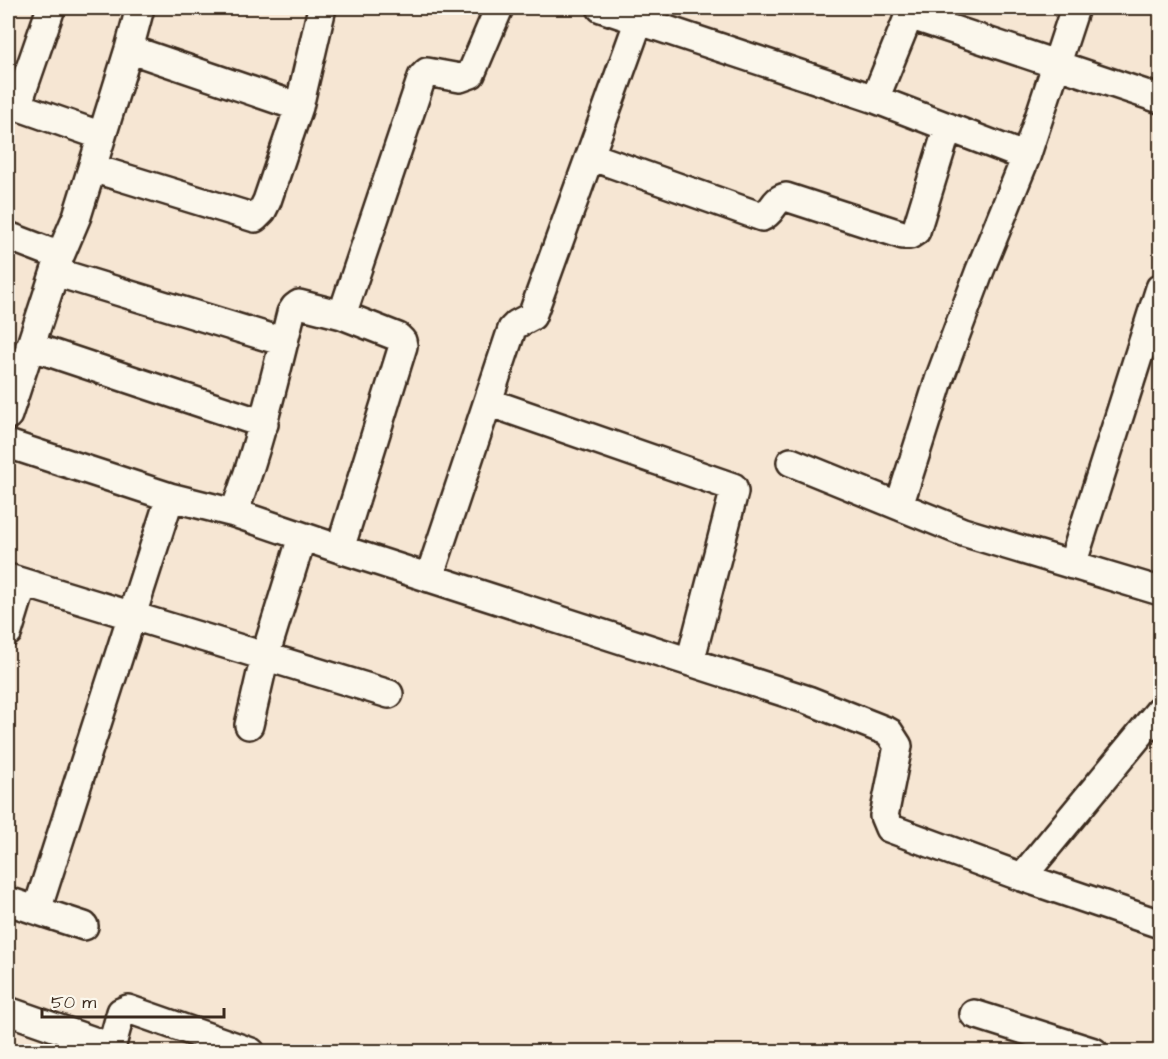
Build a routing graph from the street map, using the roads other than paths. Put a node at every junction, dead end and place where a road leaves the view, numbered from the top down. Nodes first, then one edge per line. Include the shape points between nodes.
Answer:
1 (51, 8) edge
2 (140, 8) edge
3 (322, 8) edge
4 (499, 8) edge
5 (601, 8) edge
6 (1075, 8) edge
7 (910, 11) edge
8 (639, 20) junction
9 (129, 49) junction
10 (1055, 66) junction
11 (875, 99) junction
12 (1161, 99) edge
13 (12, 105) edge
14 (299, 107) junction
15 (948, 127) junction
16 (102, 136) junction
17 (590, 156) junction
18 (1026, 157) junction
19 (92, 168) junction
20 (8, 236) edge
21 (57, 264) junction
22 (1161, 288) edge
23 (342, 315) junction
24 (284, 342) junction
25 (30, 346) junction
26 (488, 402) junction
27 (8, 416) edge
28 (264, 424) junction
29 (8, 444) edge
30 (791, 462) dead end
31 (170, 497) junction
32 (899, 506) junction
33 (234, 513) junction
34 (302, 537) junction
35 (340, 549) junction
36 (1072, 565) junction
37 (429, 578) junction
38 (15, 581) edge
39 (1161, 591) edge
40 (131, 616) junction
41 (8, 632) edge
42 (265, 656) junction
43 (690, 662) junction
44 (389, 694) dead end
45 (1156, 723) edge
46 (249, 725) dead end
47 (1022, 877) junction
48 (8, 901) edge
49 (37, 909) junction
50 (1161, 924) edge
51 (84, 926) dead end
52 (8, 1011) edge
53 (974, 1014) dead end
54 (1038, 1043) edge
55 (111, 1049) edge
56 (251, 1052) edge
57 (1094, 1052) edge

1 - 13 street
2 - 9 street
3 - 14 street
4 - 23 street via 471,74 460,78 427,72 422,77
5 - 8 street
6 - 10 street
7 - 10 street
7 - 11 street
8 - 11 street
8 - 17 street
9 - 14 street
9 - 16 street
10 - 12 street
10 - 18 street
11 - 15 street
13 - 16 street
14 - 19 street via 267,201 255,218
15 - 17 street via 916,231 910,235 786,197 776,201 762,217
15 - 18 street
16 - 19 street
17 - 26 street via 532,316 513,327
18 - 32 street via 940,377
19 - 21 street
20 - 21 street
21 - 24 street
21 - 25 street
22 - 36 street
23 - 24 street via 299,304 291,313
23 - 35 street via 398,337 403,346
24 - 28 street
25 - 27 street
25 - 28 street
26 - 37 street
26 - 43 street via 733,487
28 - 33 street
29 - 31 street
30 - 32 street
31 - 33 street
31 - 40 street
32 - 36 street via 963,532
33 - 34 street
34 - 35 street
34 - 42 street
35 - 37 street
36 - 39 street
37 - 43 street
38 - 40 street
38 - 41 street
40 - 42 street
40 - 49 street
42 - 44 street
42 - 46 street
43 - 47 street via 808,699 889,732 898,746 884,816 889,828
45 - 47 street
47 - 50 street
48 - 49 street
49 - 51 street
52 - 55 street
53 - 54 street
54 - 57 street
55 - 56 street via 120,1015 128,1009

